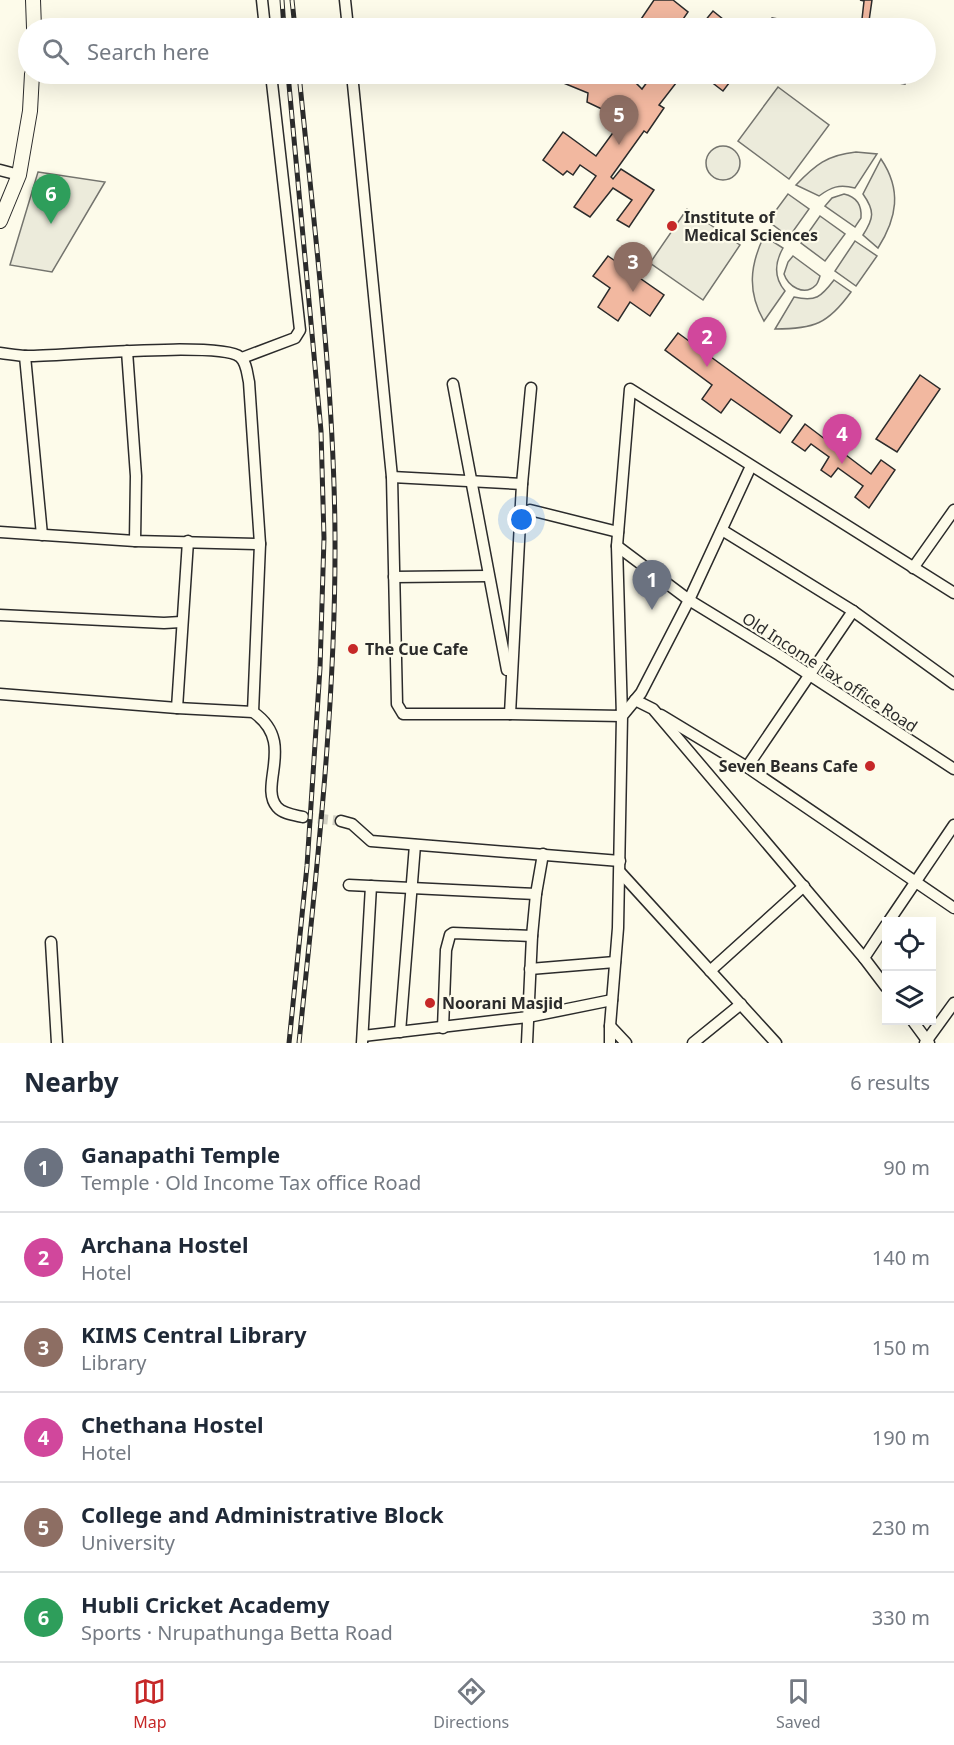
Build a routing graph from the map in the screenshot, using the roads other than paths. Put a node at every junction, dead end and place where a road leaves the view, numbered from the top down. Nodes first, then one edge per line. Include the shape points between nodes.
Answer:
1 (33, 0) edge
2 (262, 0) edge
3 (345, 0) edge
4 (34, 18) edge
5 (265, 18) edge
6 (347, 18) edge
7 (31, 84) edge
8 (272, 84) edge
9 (353, 84) edge
10 (0, 170) edge
11 (19, 175) junction
12 (4, 200) edge
13 (0, 221) edge
14 (127, 351) junction
15 (0, 352) edge
16 (25, 356) junction
17 (242, 358) junction
18 (453, 384) dead end
19 (531, 388) dead end
20 (751, 466) junction
21 (392, 477) junction
22 (471, 481) junction
23 (522, 484) junction
24 (530, 510) dead end
25 (954, 510) edge
26 (722, 530) junction
27 (0, 532) edge
28 (618, 532) junction
29 (42, 535) junction
30 (135, 541) junction
31 (188, 541) junction
32 (260, 544) junction
33 (617, 546) junction
34 (913, 568) junction
35 (488, 576) junction
36 (394, 578) junction
37 (954, 593) edge
38 (689, 600) junction
39 (853, 611) junction
40 (0, 615) edge
41 (181, 622) junction
42 (808, 676) junction
43 (954, 684) edge
44 (510, 685) junction
45 (0, 694) edge
46 (635, 700) junction
47 (177, 708) junction
48 (653, 710) junction
49 (253, 711) junction
50 (510, 714) junction
51 (622, 716) junction
52 (747, 767) junction
53 (954, 770) edge
54 (303, 817) tunnel mouth
55 (340, 821) tunnel mouth
56 (954, 825) edge
57 (414, 845) junction
58 (543, 854) junction
59 (620, 867) junction
60 (914, 882) junction
61 (349, 885) dead end
62 (371, 886) junction
63 (804, 886) junction
64 (411, 888) junction
65 (536, 894) junction
66 (954, 908) edge
67 (892, 917) edge
68 (882, 932) edge
69 (532, 936) junction
70 (51, 942) dead end
71 (864, 958) junction
72 (615, 962) junction
73 (530, 969) junction
74 (710, 971) junction
75 (882, 982) edge
76 (612, 1000) junction
77 (954, 1003) edge
78 (741, 1004) junction
79 (528, 1017) junction
80 (915, 1025) edge
81 (610, 1026) junction
82 (443, 1028) junction
83 (400, 1032) junction
84 (362, 1039) edge
85 (927, 1042) edge
86 (57, 1043) edge
87 (527, 1043) edge
88 (610, 1043) edge
89 (626, 1043) edge
90 (693, 1043) edge
91 (776, 1043) edge

1 - 4 street
2 - 5 street
3 - 6 street
7 - 11 street
8 - 17 street via 300,330 296,338
9 - 21 street
10 - 11 street
11 - 12 street
12 - 13 street
14 - 16 street
14 - 17 street via 218,351
14 - 30 street via 136,476
15 - 16 street
16 - 29 street
17 - 32 street via 249,382
18 - 22 street
19 - 23 street
20 - 26 street
20 - 28 street via 630,389
20 - 34 street
21 - 22 street
21 - 36 street
22 - 23 street
22 - 35 street
23 - 44 street
24 - 28 street
25 - 34 street
26 - 38 street
26 - 39 street
27 - 29 street
28 - 33 street
29 - 30 street
30 - 31 street
31 - 32 street
31 - 41 street
32 - 49 street
33 - 38 street, Old Income Tax office Road
33 - 51 street
34 - 37 street
35 - 36 street
35 - 44 street
36 - 50 street via 396,704 403,714
38 - 42 street, Old Income Tax office Road
38 - 46 street
39 - 42 street
39 - 43 street
40 - 41 street
41 - 47 street
42 - 52 street
42 - 53 street, Old Income Tax office Road
44 - 50 street
45 - 47 street
46 - 48 street
46 - 51 street
47 - 49 street
48 - 52 street
48 - 63 street
49 - 54 street via 262,717 274,740 274,802 286,813
50 - 51 street
51 - 59 street
52 - 60 street
55 - 57 street via 352,825 371,841
56 - 60 street
57 - 58 street
57 - 64 street
58 - 59 street
58 - 65 street
59 - 72 street
59 - 74 street
60 - 66 street
60 - 67 street
61 - 62 street
62 - 64 street
62 - 84 street
63 - 71 street
63 - 74 street
64 - 65 street
64 - 83 street
65 - 69 street
68 - 71 street
69 - 73 street
69 - 82 street via 450,935
70 - 86 street
71 - 75 street
72 - 73 street
72 - 76 street
73 - 79 street
74 - 78 street
76 - 79 street
76 - 81 street
77 - 85 street
78 - 90 street
78 - 91 street
79 - 82 street
79 - 87 street
80 - 85 street
81 - 88 street
81 - 89 street
82 - 83 street
83 - 84 street

